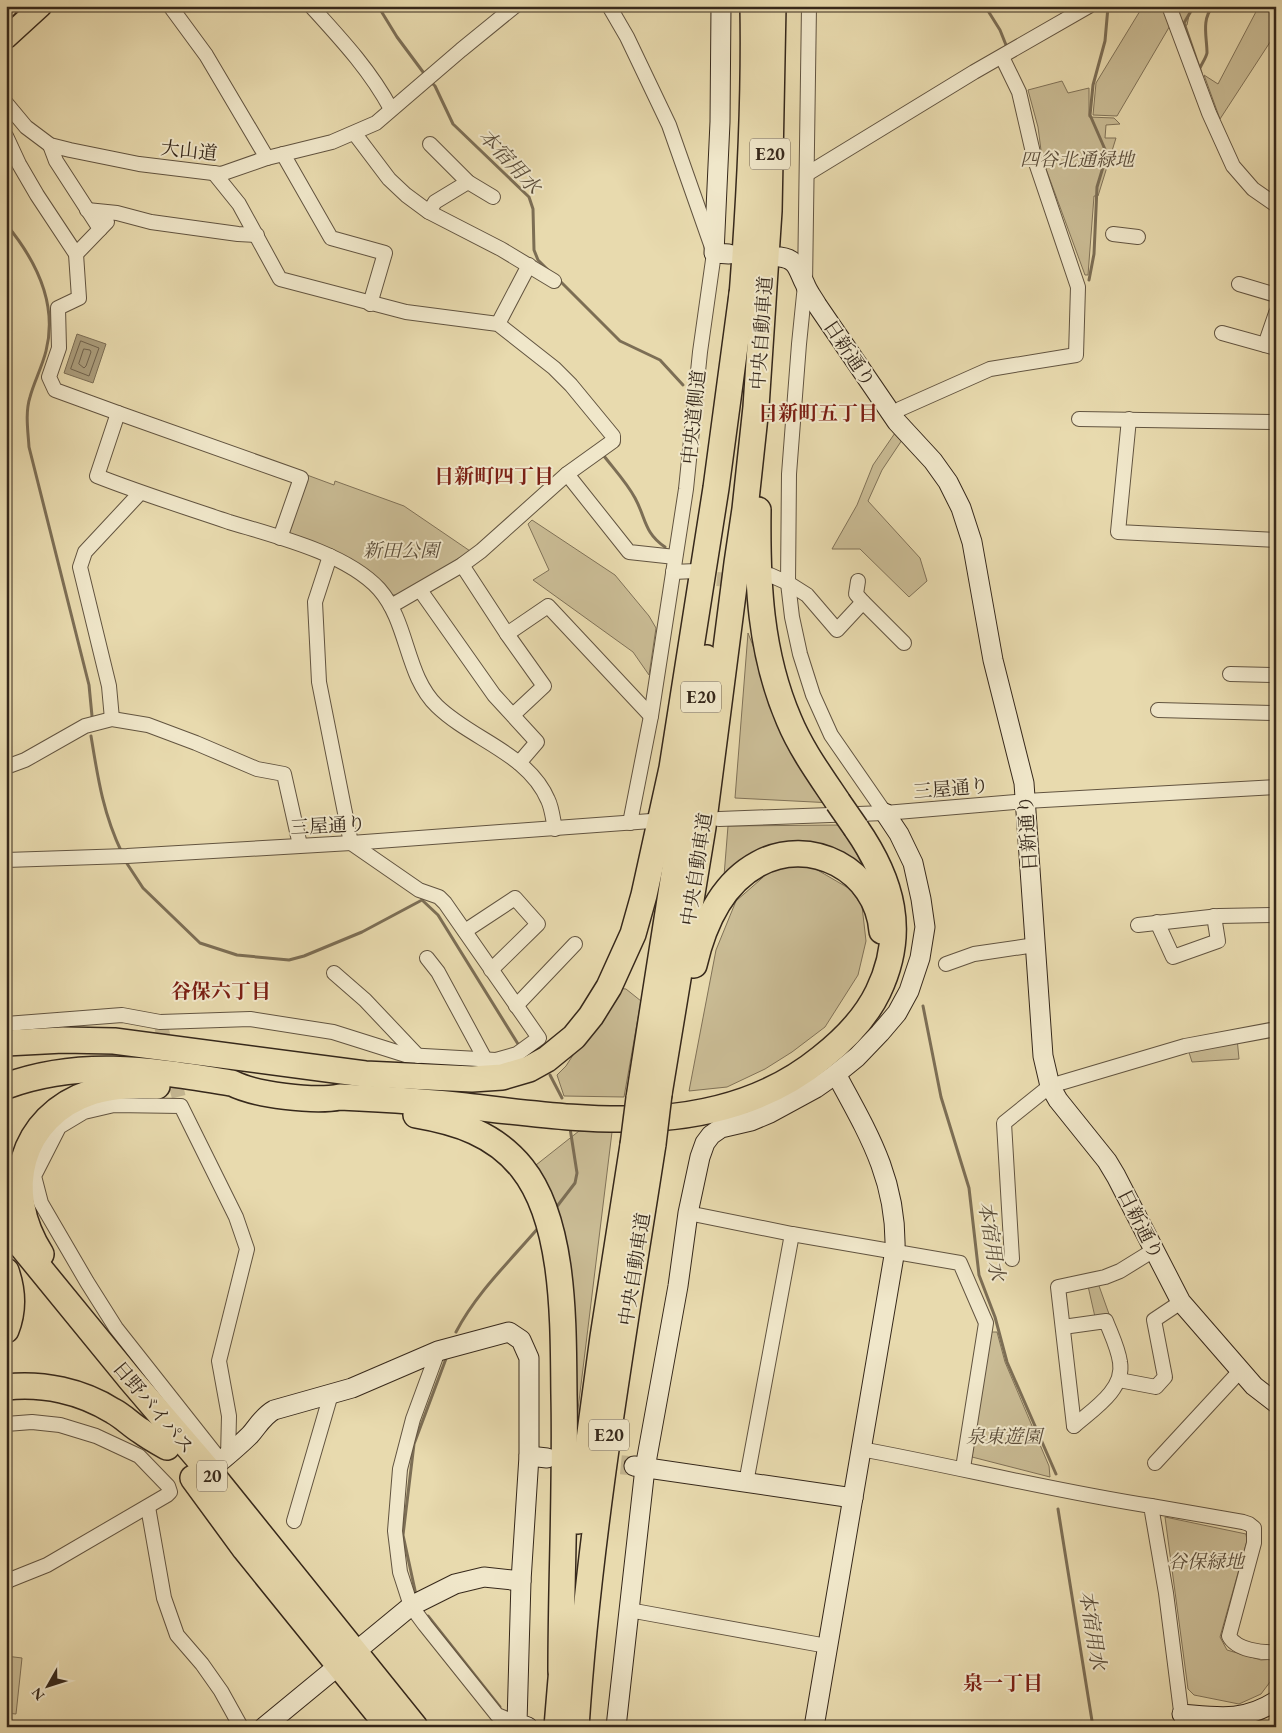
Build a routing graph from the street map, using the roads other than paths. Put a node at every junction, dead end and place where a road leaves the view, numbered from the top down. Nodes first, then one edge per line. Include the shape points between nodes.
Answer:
1 (41, 6) edge
2 (170, 6) edge
3 (311, 6) edge
4 (515, 6) edge
5 (609, 6) edge
6 (721, 6) edge
7 (753, 6) edge
8 (773, 6) edge
9 (809, 6) edge
10 (1089, 6) edge
11 (1169, 6) edge
12 (6, 38) edge
13 (1002, 57) junction
14 (6, 103) edge
15 (391, 109) junction
16 (354, 134) junction
17 (6, 136) edge
18 (430, 144) dead end
19 (50, 145) junction
20 (284, 154) junction
21 (267, 158) junction
22 (214, 174) junction
23 (807, 174) junction
24 (468, 182) junction
25 (493, 197) dead end
26 (1276, 205) edge
27 (87, 210) junction
28 (429, 212) junction
29 (117, 213) junction
30 (100, 229) junction
31 (1113, 234) dead end
32 (257, 235) junction
33 (1138, 237) dead end
34 (722, 253) junction
35 (76, 254) junction
36 (780, 257) dead end
37 (529, 265) junction
38 (554, 281) dead end
39 (1239, 284) dead end
40 (805, 285) junction
41 (1276, 295) edge
42 (752, 298) junction
43 (370, 304) junction
44 (1276, 313) edge
45 (498, 324) junction
46 (1222, 333) dead end
47 (1270, 347) edge
48 (118, 413) junction
49 (892, 415) junction
50 (1079, 419) dead end
51 (1130, 420) junction
52 (1276, 422) edge
53 (566, 474) junction
54 (140, 493) junction
55 (280, 538) junction
56 (1276, 540) edge
57 (330, 556) junction
58 (676, 557) junction
59 (462, 565) junction
60 (673, 572) junction
61 (696, 574) tunnel mouth
62 (770, 580) dead end
63 (858, 581) dead end
64 (788, 583) junction
65 (420, 590) junction
66 (863, 602) junction
67 (391, 606) junction
68 (507, 634) junction
69 (904, 643) dead end
70 (1230, 674) dead end
71 (1276, 675) edge
72 (1158, 710) dead end
73 (1276, 713) edge
74 (513, 715) junction
75 (651, 716) junction
76 (112, 720) junction
77 (519, 763) junction
78 (6, 767) edge
79 (1276, 787) edge
80 (1026, 801) junction
81 (884, 812) junction
82 (719, 819) dead end
83 (651, 821) dead end
84 (630, 823) junction
85 (555, 829) junction
86 (351, 842) junction
87 (300, 845) junction
88 (6, 860) edge
89 (1276, 915) edge
90 (1214, 916) junction
91 (1157, 922) junction
92 (1138, 925) dead end
93 (466, 931) junction
94 (575, 944) dead end
95 (1035, 945) junction
96 (427, 958) dead end
97 (946, 964) dead end
98 (491, 970) junction
99 (334, 974) dead end
100 (516, 1006) junction
101 (6, 1024) edge
102 (1276, 1030) edge
103 (6, 1043) edge
104 (183, 1050) junction
105 (418, 1056) junction
106 (485, 1059) junction
107 (6, 1074) edge
108 (364, 1074) junction
109 (836, 1074) junction
110 (6, 1086) edge
111 (1050, 1086) junction
112 (243, 1089) junction
113 (649, 1096) junction
114 (326, 1100) junction
115 (643, 1145) junction
116 (688, 1213) junction
117 (6, 1227) edge
118 (792, 1234) junction
119 (6, 1246) edge
120 (895, 1250) junction
121 (1154, 1250) junction
122 (1012, 1259) dead end
123 (6, 1271) edge
124 (52, 1282) junction
125 (1180, 1302) junction
126 (1063, 1327) junction
127 (6, 1330) edge
128 (438, 1350) junction
129 (1240, 1371) junction
130 (1119, 1380) junction
131 (6, 1387) edge
132 (331, 1394) junction
133 (1276, 1403) edge
134 (6, 1424) edge
135 (167, 1447) junction
136 (861, 1449) junction
137 (219, 1463) junction
138 (1155, 1463) dead end
139 (639, 1467) junction
140 (963, 1468) junction
141 (746, 1483) junction
142 (852, 1498) junction
143 (148, 1506) junction
144 (1151, 1506) junction
145 (294, 1521) dead end
146 (521, 1581) junction
147 (7, 1582) edge
148 (411, 1606) junction
149 (629, 1610) junction
150 (827, 1646) junction
151 (1276, 1652) edge
152 (348, 1659) junction
153 (561, 1671) junction
154 (1276, 1701) edge
155 (1182, 1720) edge
156 (523, 1725) edge
157 (241, 1727) edge
158 (264, 1727) edge
159 (390, 1727) edge
160 (415, 1727) edge
161 (557, 1727) edge
162 (576, 1727) edge
163 (616, 1727) edge
164 (814, 1727) edge

1 - 12 main road
2 - 21 street via 206,55
3 - 15 street via 354,53 379,86
4 - 15 street, 大山道
5 - 34 street via 669,124
6 - 34 street, 中央道側道
7 - 42 highway, 中央自動車道 / E20 via 748,210
8 - 42 highway, 中央自動車道 / E20 via 768,211
9 - 23 street
10 - 13 street
11 - 26 street via 1209,113 1233,166 1253,189
13 - 23 street
13 - 49 street via 1019,92 1034,157 1078,286 1076,355 990,369
14 - 19 street, 大山道 via 26,128
15 - 16 street, 大山道 via 376,123
16 - 20 street, 大山道
16 - 28 street via 388,179
17 - 35 street via 37,195
18 - 24 street
19 - 22 street, 大山道 via 139,164
19 - 27 street via 56,162
20 - 21 street, 大山道
20 - 43 street via 332,238 385,253
21 - 22 street, 大山道
22 - 32 street via 239,204
23 - 40 street
24 - 25 street
24 - 28 street via 435,202
27 - 29 street
27 - 30 street
28 - 37 street
29 - 30 street
29 - 32 street via 151,222
30 - 35 street
31 - 33 street
32 - 43 street via 280,279
34 - 58 street, 中央道側道 via 701,340
35 - 48 street via 79,298 58,308 59,348 48,377 55,390
36 - 40 street, 日新通り via 795,262
37 - 38 street
37 - 45 street
39 - 41 street
40 - 49 street, 日新通り
40 - 64 street via 789,474
42 - 108 highway via 710,527 672,768 639,915 609,987 574,1038 540,1064 517,1073 472,1079
42 - 113 highway, 中央自動車道 / E20 via 756,407 745,509 703,827
42 - 114 highway, bridge via 757,558 762,621 773,674 789,720 818,772 876,860 889,892 893,948 888,969 871,1005 847,1035 814,1064 775,1088 715,1110 682,1116 600,1119 423,1101 340,1097
43 - 45 street
44 - 47 street
45 - 53 street via 554,368 613,436 613,441
46 - 47 street
48 - 54 street via 97,476
48 - 55 street via 301,478
49 - 80 street, 日新通り via 948,482 968,525 993,660
50 - 51 street
51 - 52 street
51 - 56 street via 1118,532
53 - 58 street via 629,552
53 - 59 street
54 - 55 street
54 - 76 street via 85,552 80,567 108,686
55 - 57 street
57 - 67 street via 367,577
57 - 86 street via 315,602 319,682
58 - 60 street, 中央道側道
59 - 65 street
59 - 68 street
60 - 61 street
60 - 75 street, 中央道側道
62 - 64 street
63 - 66 street via 856,594
64 - 66 street via 807,595 837,630
64 - 81 street via 800,654 813,695 831,735
65 - 67 street
65 - 74 street via 494,695
66 - 69 street
67 - 77 street via 419,680 436,705
68 - 74 street via 544,686
68 - 75 street via 548,606
70 - 71 street
72 - 73 street
74 - 77 street via 537,742
75 - 84 street, 中央道側道
76 - 78 street via 85,726 25,760
76 - 87 street via 148,725 257,769 284,774
77 - 85 street via 534,775 543,789 550,802
79 - 80 street, 三屋通り
80 - 81 street, 三屋通り
80 - 95 street, 日新通り
81 - 82 street, 三屋通り
81 - 109 street via 913,863 925,927 920,958 909,991 897,1013 857,1057
83 - 84 street, 三屋通り
84 - 85 street, 三屋通り
85 - 86 street, 三屋通り
86 - 87 street, 三屋通り
86 - 93 street via 419,890 438,897
87 - 88 street, 三屋通り
89 - 90 street
90 - 91 street
90 - 91 street via 1218,941 1173,957
91 - 92 street
93 - 98 street
93 - 98 street via 515,898 538,924
94 - 100 street
95 - 97 street via 974,954
95 - 111 street, 日新通り via 1043,1056
96 - 106 street via 438,972
98 - 100 street
99 - 105 street via 366,1000
100 - 106 street via 539,1038 517,1054 496,1060
101 - 105 street via 122,1015 160,1022 250,1019 333,1032
102 - 111 street via 1185,1046
103 - 104 highway via 96,1040
104 - 107 highway via 79,1057 36,1064
104 - 108 highway
105 - 106 street
108 - 113 highway via 404,1086 595,1109 692,1104 752,1088 788,1070 828,1041 844,1025 867,992 881,954 881,924 877,906 857,877 828,859 812,854 794,854 771,858 757,865 730,888 705,928
109 - 116 street via 770,1113 721,1128 711,1135 700,1157
109 - 120 street via 886,1176 896,1226
110 - 112 highway via 31,1077 99,1068 189,1076 232,1083
111 - 121 street, 日新通り via 1108,1162
111 - 122 street via 1004,1122
112 - 114 highway
112 - 124 highway via 231,1094 160,1086 105,1088 70,1102 49,1117 28,1148 22,1162 19,1186 23,1216
113 - 115 highway, 中央自動車道 / E20, bridge
114 - 153 highway via 340,1107 391,1111 447,1121 478,1132 511,1155 535,1187 556,1256 563,1341 566,1463
115 - 153 highway, 中央自動車道 / E20 via 604,1327
115 - 162 highway, 中央自動車道 / E20 via 623,1335 580,1670
116 - 118 street
116 - 139 street via 676,1295
117 - 124 highway, 日野バイパス / 20
118 - 120 street
118 - 141 street
119 - 135 highway, 日野バイパス / 20
120 - 136 street
120 - 140 street via 960,1263 986,1324
121 - 125 street, 日新通り
121 - 126 street via 1105,1277 1058,1287
123 - 127 highway via 12,1296
124 - 137 highway, 日野バイパス / 20 via 131,1380
125 - 129 street, 日新通り
125 - 130 street via 1154,1320 1165,1377 1156,1387
126 - 130 street via 1106,1321 1121,1364
126 - 130 street via 1074,1426 1106,1398
128 - 132 street
128 - 146 street via 510,1332 521,1340 528,1358 538,1457
128 - 148 street via 413,1418 400,1469 395,1531 400,1572
129 - 133 street, 日新通り
129 - 138 street
131 - 135 highway via 50,1387 83,1396 114,1411
132 - 137 street via 265,1415
132 - 145 street
134 - 143 street via 60,1425 96,1436 139,1456 170,1492
135 - 152 highway, 日野バイパス / 20 via 245,1549
136 - 140 street
136 - 142 street
137 - 137 street via 116,1328 41,1203 34,1176 59,1127 84,1112 114,1105 181,1106 236,1217 247,1249 219,1362 229,1416
137 - 152 highway, 日野バイパス / 20
139 - 141 street
139 - 149 street
140 - 144 street
141 - 142 street
142 - 150 street
143 - 147 street via 47,1564
143 - 157 street via 164,1598 177,1635 222,1691
144 - 151 street via 1242,1522 1254,1528 1254,1543 1229,1636 1232,1642 1246,1648 1263,1653
144 - 155 street
146 - 148 street via 484,1577 454,1584
146 - 156 street
148 - 152 street
148 - 156 street via 497,1715
149 - 150 street
149 - 163 street
150 - 164 street
152 - 158 street
152 - 159 highway, 日野バイパス / 20
152 - 160 highway, 日野バイパス / 20
153 - 161 highway, 中央自動車道 / E20
154 - 155 street via 1264,1709 1233,1718

